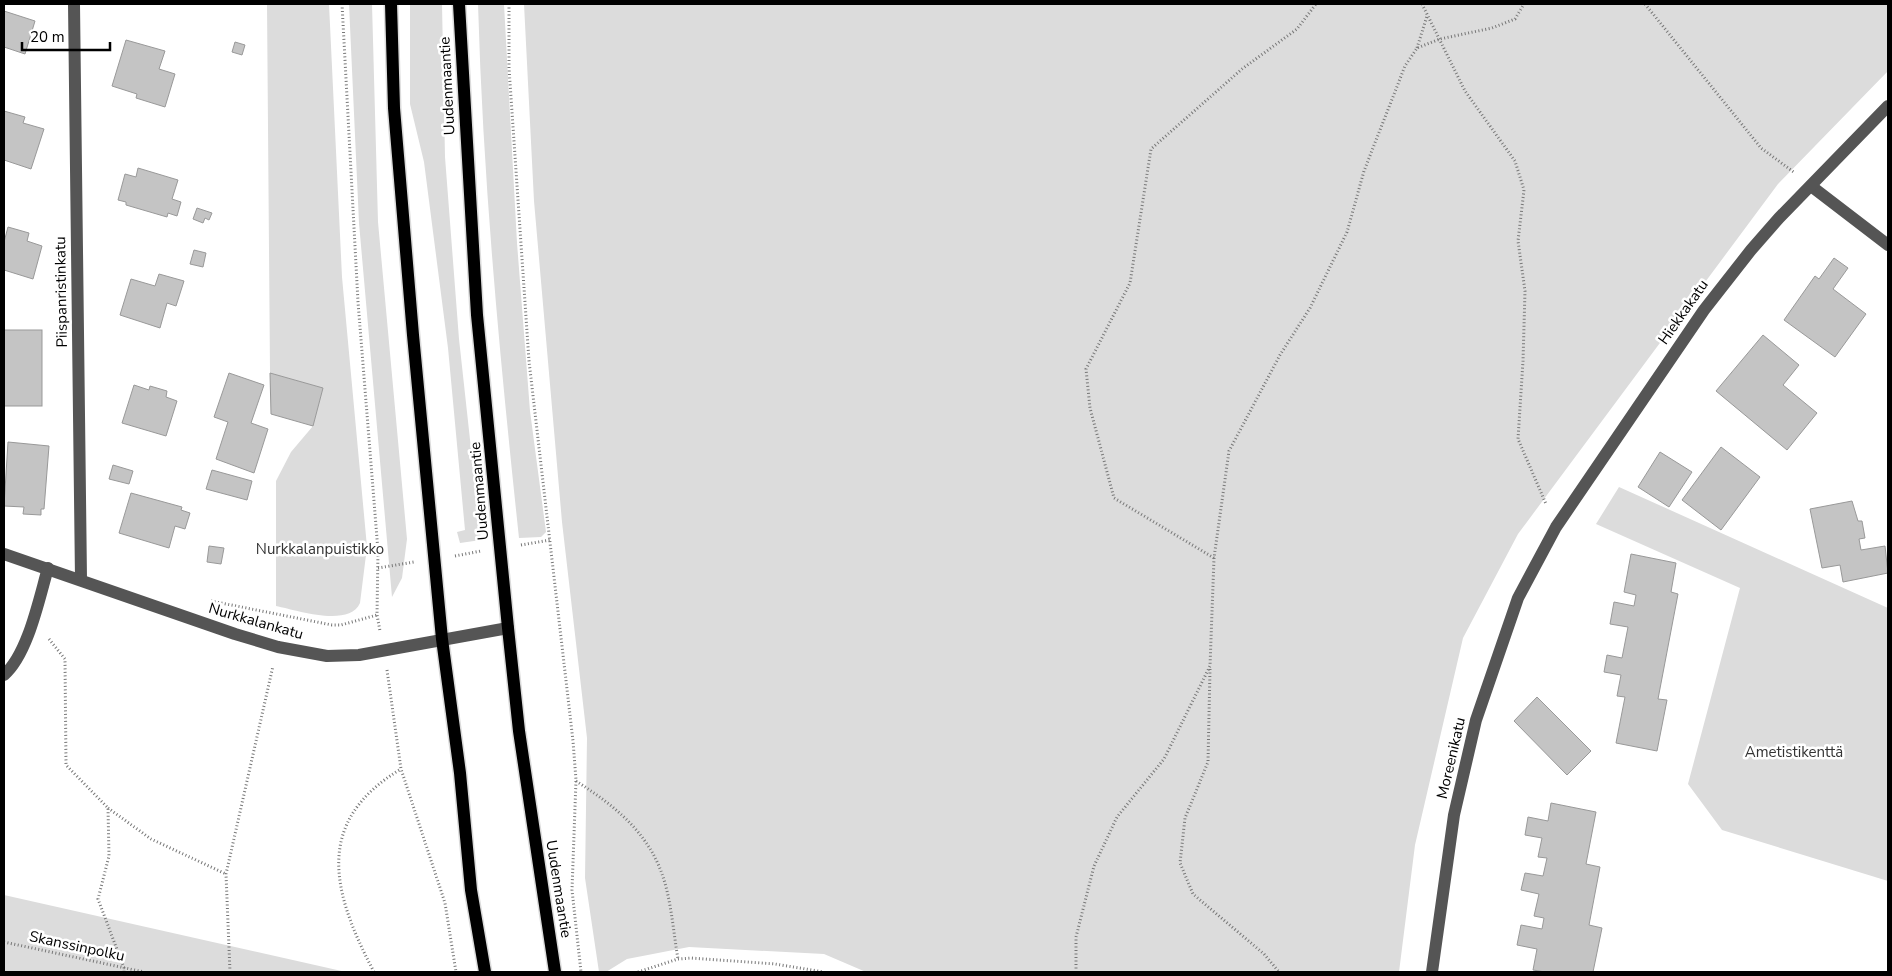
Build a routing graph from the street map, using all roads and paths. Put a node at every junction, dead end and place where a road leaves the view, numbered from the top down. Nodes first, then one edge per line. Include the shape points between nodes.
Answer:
1 (74, 4) edge
2 (342, 4) edge
3 (392, 4) edge
4 (459, 4) edge
5 (508, 4) edge
6 (1316, 4) edge
7 (1422, 4) edge
8 (1524, 4) edge
9 (1646, 4) edge
10 (1427, 15) junction
11 (1440, 40) junction
12 (1417, 48) junction
13 (1888, 106) edge
14 (1811, 186) junction
15 (1888, 245) edge
16 (1556, 528) junction
17 (550, 540) junction
18 (501, 548) junction
19 (4, 554) edge
20 (1214, 558) junction
21 (435, 559) junction
22 (1537, 562) joint
23 (48, 568) junction
24 (378, 568) junction
25 (80, 579) junction
26 (204, 599) dead end
27 (376, 615) junction
28 (33, 619) junction
29 (508, 628) junction
30 (442, 639) junction
31 (278, 647) junction
32 (384, 651) junction
33 (1210, 666) junction
34 (4, 675) edge
35 (402, 769) junction
36 (576, 780) junction
37 (108, 808) junction
38 (226, 874) junction
39 (4, 942) edge
40 (678, 959) junction
41 (124, 970) edge
42 (144, 972) edge
43 (230, 972) edge
44 (374, 972) edge
45 (456, 972) edge
46 (485, 972) edge
47 (554, 972) edge
48 (581, 972) edge
49 (638, 972) edge
50 (824, 972) edge
51 (1076, 972) edge
52 (1279, 972) edge
53 (1432, 972) edge

1 - 25 street, Piispanristinkatu
2 - 24 path via 358,302
3 - 21 main road via 394,108
4 - 18 main road, Uudenmaantie via 477,315
5 - 17 path via 509,68 529,361
6 - 20 path via 1297,29 1242,68 1151,149 1130,282 1086,369 1090,408 1114,498
7 - 10 path
8 - 11 path via 1515,19
9 - 14 path via 1761,148
10 - 11 path
10 - 12 path
11 - 12 path
11 - 16 path via 1465,91 1515,161 1524,190 1518,241 1525,290 1518,439
12 - 20 path via 1405,66 1364,171 1348,232 1310,308 1280,355 1229,451
13 - 14 street, Hiekkakatu
14 - 15 street
14 - 16 street, Hiekkakatu via 1751,250 1704,310
16 - 22 street, Hiekkakatu
17 - 18 path
17 - 36 path
18 - 21 path
18 - 29 main road, Uudenmaantie
19 - 23 street, Nurkkalankatu
20 - 33 path
21 - 24 path
21 - 30 main road
22 - 53 street, Moreenikatu via 1518,598 1476,720 1454,815
23 - 25 street, Nurkkalankatu
23 - 28 street
24 - 27 path
25 - 31 street, Nurkkalankatu
26 - 27 path via 332,625
27 - 32 path
28 - 34 street via 11,669
28 - 37 path via 65,659 66,765
29 - 30 street, Nurkkalankatu
29 - 47 main road, Uudenmaantie via 519,731
30 - 32 street, Nurkkalankatu
30 - 46 main road via 460,773 471,890
31 - 32 street, Nurkkalankatu via 327,656
31 - 38 path
32 - 35 path
33 - 51 path via 1164,759 1117,817 1094,866 1076,937
33 - 52 path via 1208,762 1185,818 1180,863 1193,894 1264,954
35 - 44 path via 379,782 356,807 344,827 338,858 342,894 353,933
35 - 45 path via 445,903
36 - 40 path via 608,801 632,823 651,851 666,886
36 - 48 path via 572,890
37 - 38 path via 151,839
37 - 41 path via 109,856 98,899
38 - 43 path
39 - 41 path, Skanssinpolku
40 - 49 path
40 - 50 path via 775,964
41 - 42 path, Skanssinpolku

